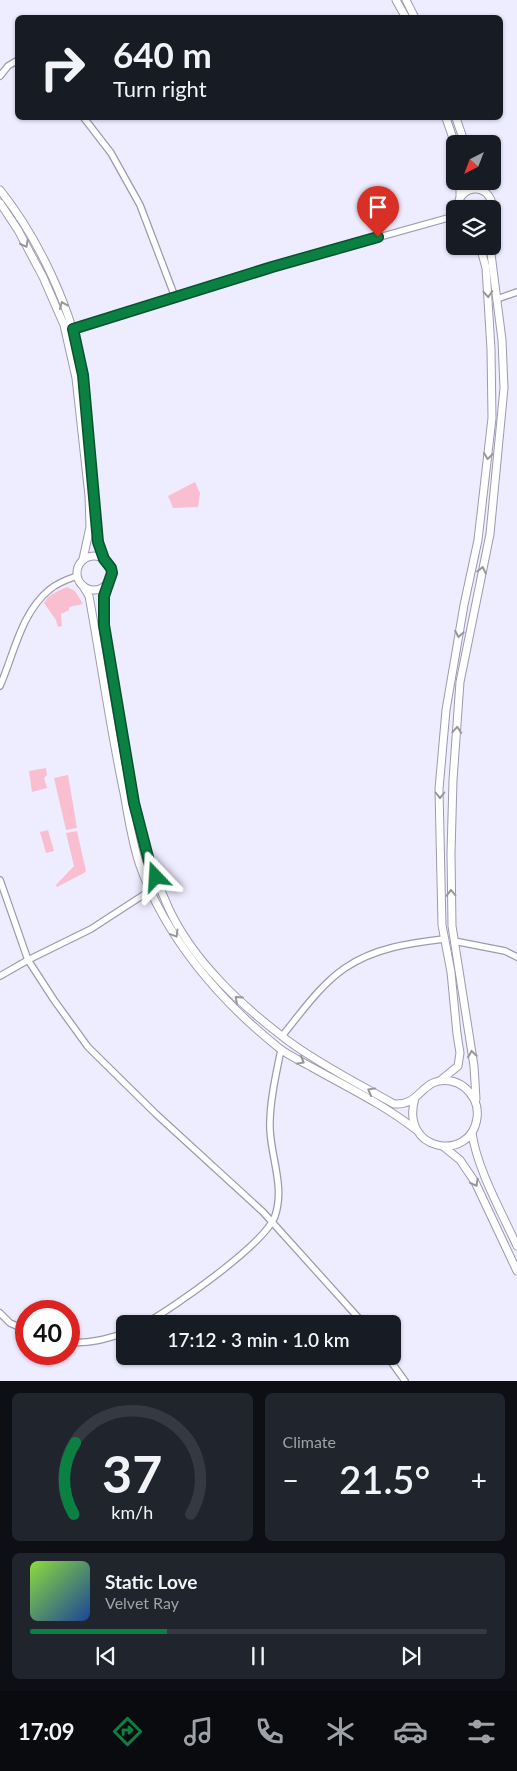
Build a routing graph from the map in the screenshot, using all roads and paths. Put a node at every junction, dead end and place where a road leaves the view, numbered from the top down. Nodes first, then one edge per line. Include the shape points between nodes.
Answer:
1 (396, 0) edge
2 (406, 0) edge
3 (404, 15) edge
4 (414, 15) edge
5 (15, 62) edge
6 (0, 76) edge
7 (86, 120) edge
8 (447, 120) edge
9 (457, 120) edge
10 (452, 135) edge
11 (462, 135) edge
12 (0, 190) edge
13 (460, 190) edge
14 (485, 191) joint
15 (460, 198) joint
16 (492, 200) edge
17 (0, 203) edge
18 (446, 219) edge
19 (482, 255) edge
20 (491, 255) edge
21 (517, 292) edge
22 (175, 297) junction
23 (497, 299) junction
24 (73, 329) junction
25 (83, 559) junction
26 (104, 559) junction
27 (77, 576) junction
28 (108, 583) junction
29 (83, 586) junction
30 (0, 686) edge
31 (0, 880) edge
32 (151, 890) junction
33 (444, 938) junction
34 (454, 941) junction
35 (517, 957) edge
36 (28, 960) junction
37 (0, 976) edge
38 (282, 1036) junction
39 (281, 1050) junction
40 (441, 1080) junction
41 (415, 1098) junction
42 (476, 1102) junction
43 (416, 1130) junction
44 (472, 1133) junction
45 (444, 1147) junction
46 (272, 1220) junction
47 (517, 1246) edge
48 (517, 1270) edge
49 (0, 1314) edge
50 (158, 1315) edge
51 (356, 1315) edge
52 (15, 1325) edge
53 (116, 1336) edge
54 (80, 1343) edge
55 (393, 1365) edge
56 (405, 1381) edge

1 - 3 street
2 - 4 street
5 - 6 street
7 - 22 street via 111,153 140,205
8 - 10 street
9 - 11 street
24 -> 12 street via 43,257 20,216
13 - 15 street
14 - 15 street via 468,190
14 - 16 street
17 -> 25 street via 43,277 64,325 76,378 89,496 90,527
18 - 22 street
19 -> 33 street via 491,349 492,418 478,540 446,710 439,789
20 - 23 street
21 - 23 street
22 - 24 street
34 -> 23 street via 451,853 460,682 490,534 504,388
24 - 26 street via 83,375 98,542
25 - 26 street via 94,555
25 - 27 street
26 - 28 street via 111,568
27 - 29 street
27 - 30 street via 50,589 37,603 26,619
28 - 29 street via 99,589
38 -> 28 street via 224,986 191,946 169,910 149,861 134,803 104,625 104,596
29 - 32 street via 89,596 128,816 139,863
31 - 36 street
32 - 36 street via 91,929
32 -> 39 street via 176,937 197,967 252,1025
33 - 38 street via 390,948 345,968
33 - 40 street via 460,1052 458,1066
34 - 35 street
42 -> 34 street via 474,1066
36 - 37 street
36 - 46 street via 88,1047
41 -> 38 street via 394,1104
39 -> 43 street via 396,1114
39 - 46 street via 270,1129 279,1190
40 - 41 street via 426,1086
40 - 42 street via 463,1086
41 - 43 street via 412,1120
42 - 44 street via 478,1113
43 - 45 street via 424,1139
44 - 45 street via 464,1141
44 - 47 street via 481,1167
45 -> 48 street via 460,1160 475,1182
46 - 50 street via 242,1254
46 - 51 street
49 - 52 street
53 - 54 street
55 - 56 street

